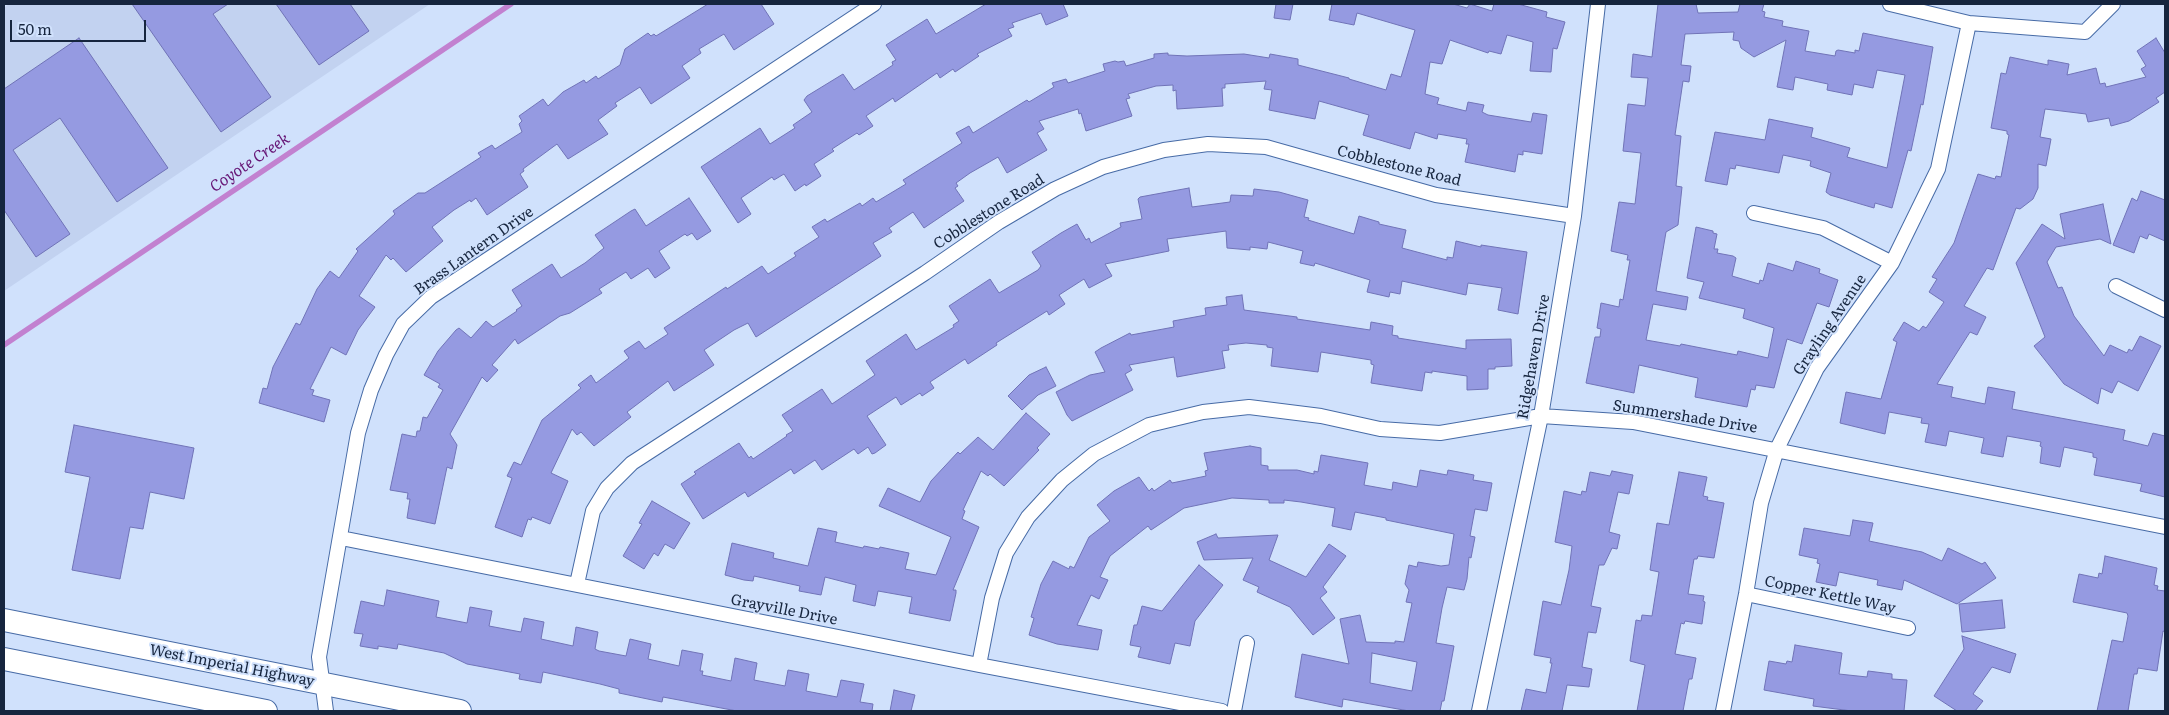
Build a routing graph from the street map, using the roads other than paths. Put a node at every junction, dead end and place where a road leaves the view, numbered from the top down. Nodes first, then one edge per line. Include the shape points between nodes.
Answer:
1 (874, 4) edge
2 (1598, 4) edge
3 (1890, 4) edge
4 (2113, 4) edge
5 (1969, 22) junction
6 (1754, 214) dead end
7 (1574, 216) junction
8 (1892, 263) junction
9 (2116, 286) dead end
10 (2165, 310) edge
11 (1541, 416) junction
12 (1778, 449) junction
13 (2165, 527) edge
14 (341, 538) junction
15 (577, 584) junction
16 (1746, 594) junction
17 (4, 620) edge
18 (26, 625) junction
19 (1908, 628) dead end
20 (4, 633) edge
21 (1247, 643) dead end
22 (4, 659) edge
23 (979, 665) junction
24 (322, 683) junction
25 (266, 711) edge
26 (326, 711) edge
27 (460, 711) edge
28 (1222, 711) edge
29 (1234, 711) edge
30 (1479, 711) edge
31 (1723, 711) edge

1 - 14 street, Brass Lantern Drive via 431,297 403,324 371,390 358,433
2 - 7 street, Ridgehaven Drive
3 - 5 street
4 - 5 street via 2085,32
5 - 8 street, Grayling Avenue via 1938,169
6 - 8 street via 1823,228
7 - 11 street, Ridgehaven Drive
7 - 15 street, Cobblestone Road via 1436,195 1266,147 1208,144 1164,150 1103,167 1055,189 999,222 632,463 607,488 593,511
8 - 12 street, Grayling Avenue via 1817,368
9 - 10 street
11 - 12 street, Summershade Drive via 1633,422
11 - 23 street, Summershade Drive via 1440,433 1380,429 1321,416 1249,407 1203,412 1149,424 1094,454 1062,480 1028,517 1006,553 994,589
11 - 30 street, Ridgehaven Drive
12 - 13 street, Summershade Drive
12 - 16 street, Grayling Avenue via 1761,503
14 - 15 street, Grayville Drive
14 - 24 street, Brass Lantern Drive via 319,657
15 - 23 street, Grayville Drive
16 - 19 street, Copper Kettle Way
16 - 31 street, Grayling Avenue
17 - 18 main road, West Imperial Highway
18 - 20 main road
18 - 24 main road, West Imperial Highway
21 - 29 street
22 - 25 main road
23 - 28 street, Grayville Drive
24 - 26 street, Brass Lantern Drive
24 - 27 main road, West Imperial Highway

